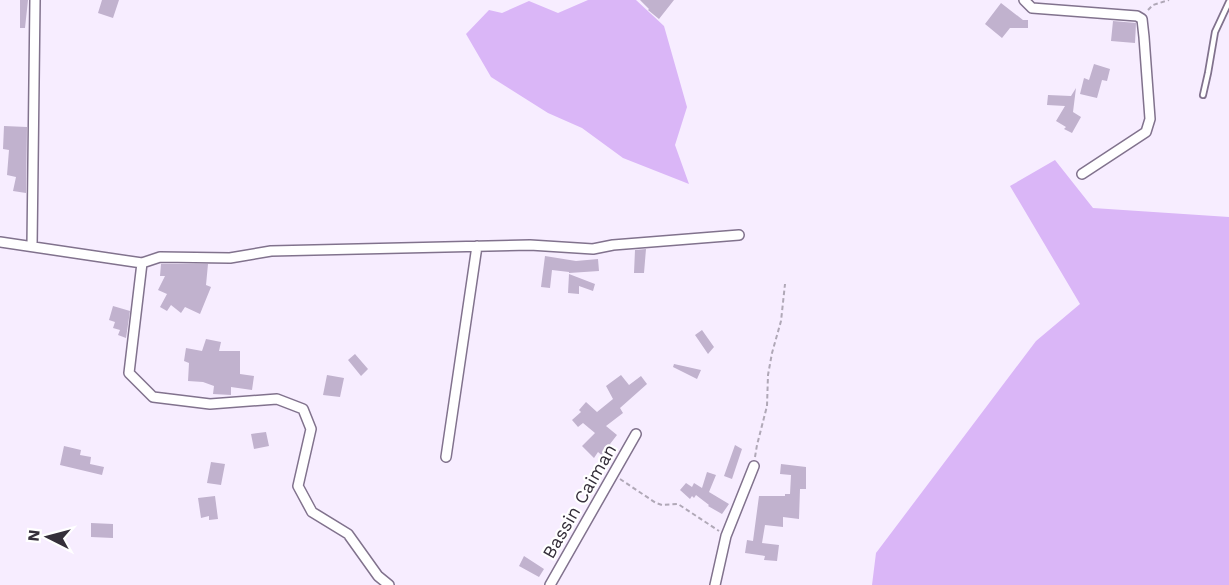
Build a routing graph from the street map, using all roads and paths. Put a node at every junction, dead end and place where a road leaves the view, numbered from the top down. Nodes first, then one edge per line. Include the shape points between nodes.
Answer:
1 (35, 0) edge
2 (1024, 0) edge
3 (1169, 0) edge
4 (1229, 2) edge
5 (1137, 15) junction
6 (1203, 95) dead end
7 (1082, 174) dead end
8 (739, 236) dead end
9 (0, 242) edge
10 (32, 246) junction
11 (477, 246) junction
12 (142, 263) junction
13 (785, 284) dead end
14 (636, 434) dead end
15 (446, 458) dead end
16 (754, 466) joint
17 (612, 475) junction
18 (726, 536) junction
19 (389, 585) edge
20 (550, 585) edge
21 (716, 585) edge

1 - 10 street
2 - 5 street via 1032,8
3 - 5 path
4 - 6 lane via 1215,32
5 - 7 street via 1142,19 1144,37 1150,119 1146,132
8 - 11 street via 593,249
9 - 10 street
10 - 12 street
11 - 12 street via 271,251 230,258 160,256
11 - 15 street
12 - 19 street via 129,373 153,397 210,404 278,399 303,409 311,429 297,486 312,512 348,534
13 - 16 path
14 - 17 street, Bassin Caiman
16 - 18 street
17 - 18 path via 662,505 678,504
17 - 20 street, Bassin Caiman
18 - 21 street

